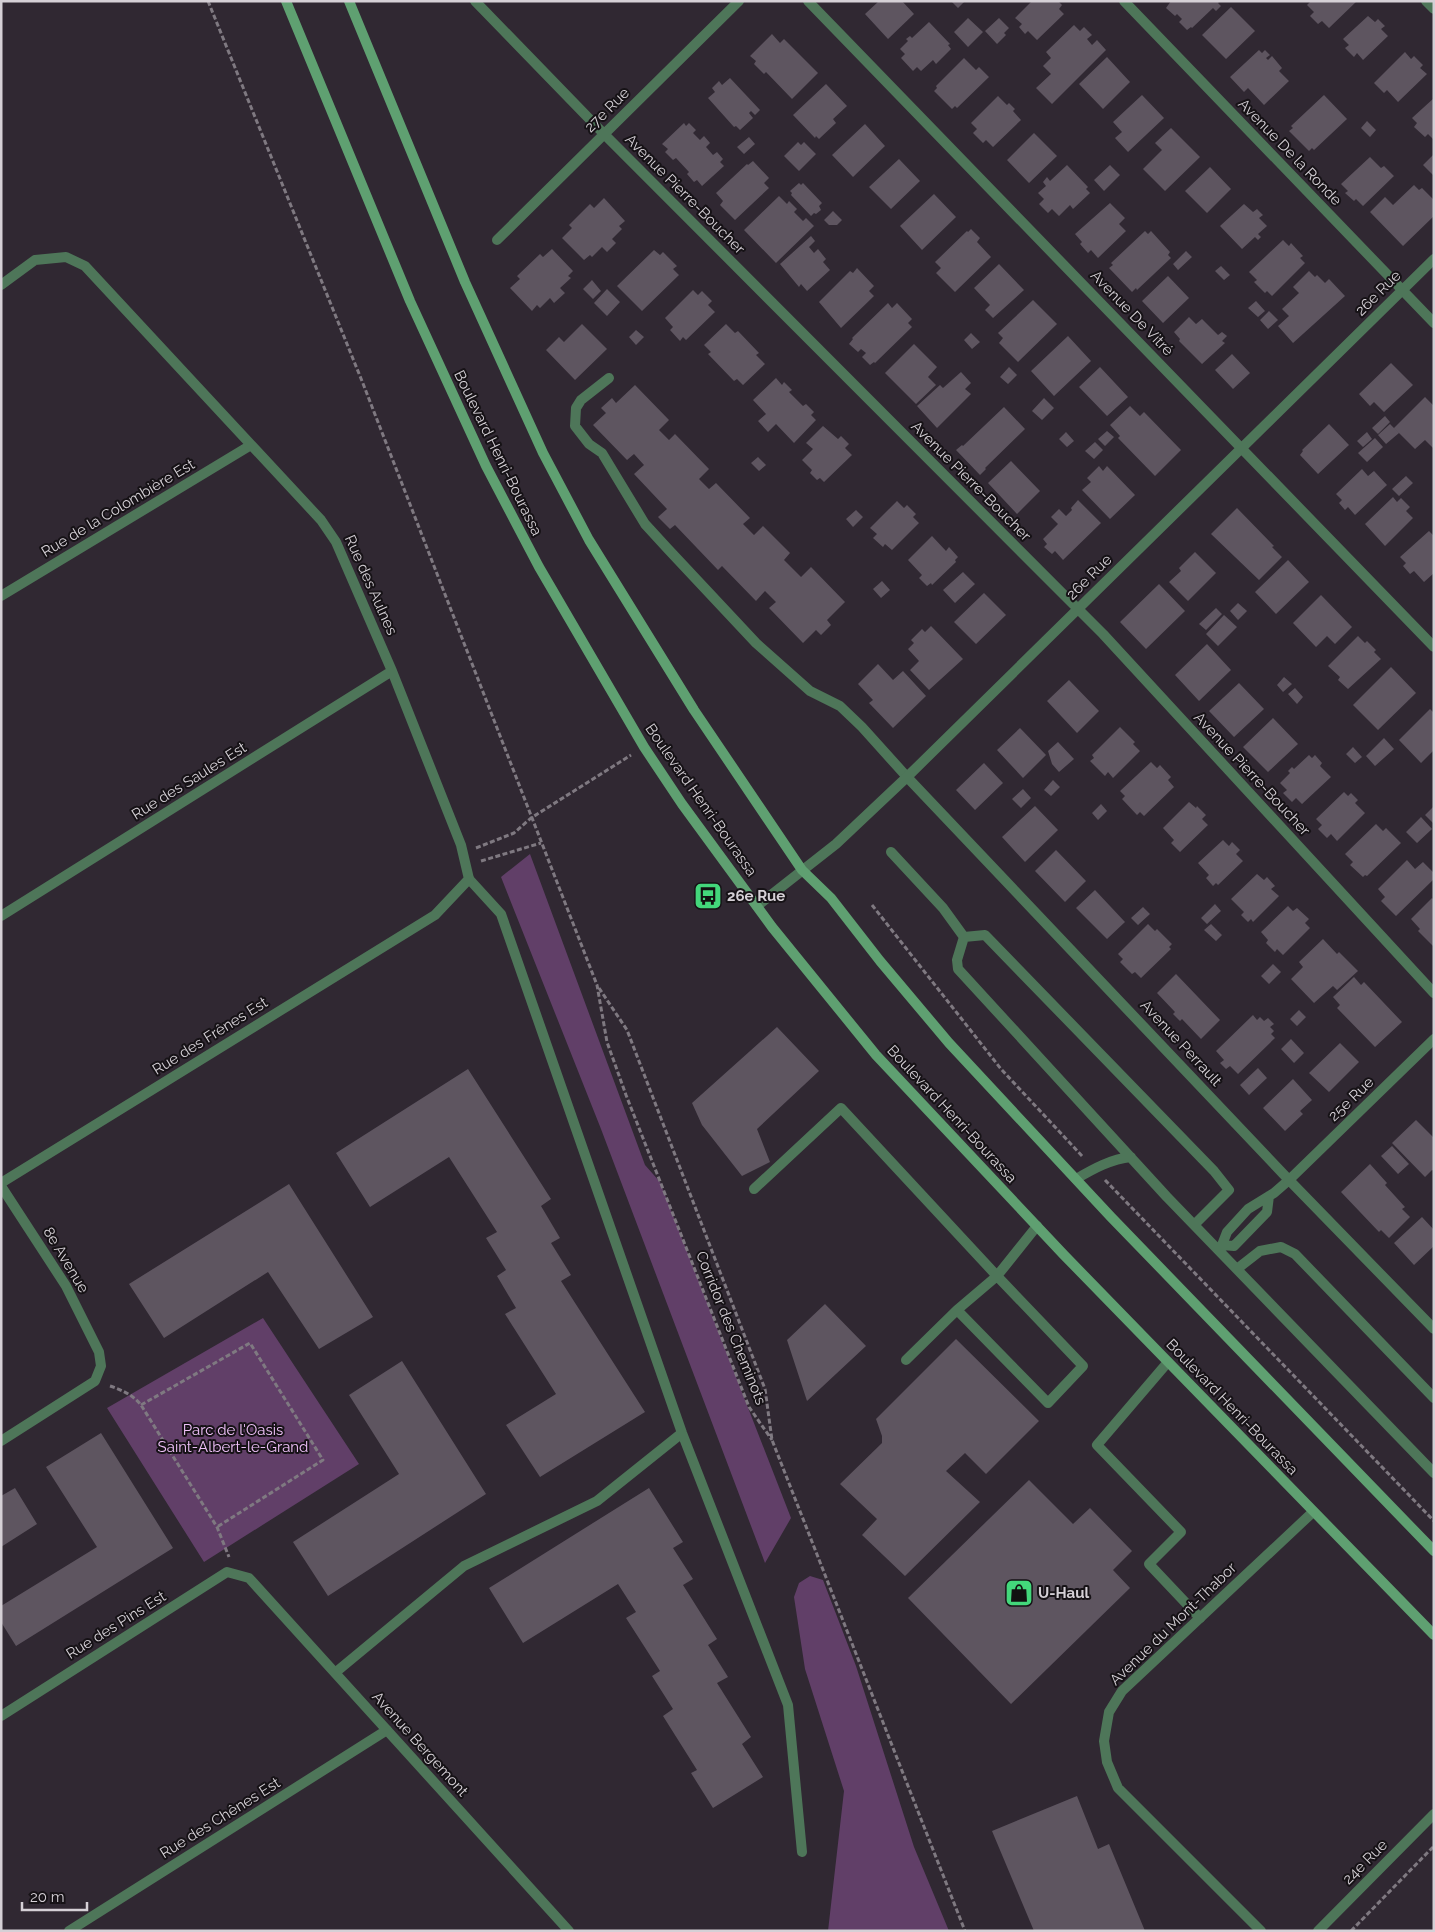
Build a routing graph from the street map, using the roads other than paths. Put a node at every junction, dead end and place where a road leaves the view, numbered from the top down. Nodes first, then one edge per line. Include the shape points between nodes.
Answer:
1 (286, 1) edge
2 (349, 1) edge
3 (475, 1) edge
4 (738, 1) edge
5 (808, 1) edge
6 (1124, 1) edge
7 (1426, 1) edge
8 (1434, 9) edge
9 (604, 134) junction
10 (497, 240) dead end
11 (1434, 259) edge
12 (1, 285) edge
13 (1403, 291) junction
14 (1434, 323) edge
15 (609, 378) dead end
16 (251, 445) junction
17 (1241, 448) junction
18 (1, 596) edge
19 (1078, 609) junction
20 (1434, 647) edge
21 (392, 671) junction
22 (907, 777) junction
23 (891, 852) dead end
24 (802, 870) junction
25 (469, 880) junction
26 (756, 906) junction
27 (1, 916) edge
28 (964, 937) junction
29 (1434, 993) edge
30 (1434, 1039) edge
31 (1131, 1157) junction
32 (1076, 1179) junction
33 (1289, 1180) junction
34 (1, 1184) edge
35 (754, 1189) dead end
36 (1269, 1196) junction
37 (1194, 1225) junction
38 (1037, 1226) junction
39 (1220, 1247) junction
40 (1237, 1269) junction
41 (997, 1276) junction
42 (957, 1310) junction
43 (1434, 1329) edge
44 (906, 1360) dead end
45 (1168, 1362) junction
46 (1434, 1398) edge
47 (682, 1434) junction
48 (1, 1441) edge
49 (1434, 1474) edge
50 (1313, 1512) junction
51 (1434, 1551) edge
52 (249, 1578) joint
53 (1200, 1618) junction
54 (1434, 1635) edge
55 (336, 1672) junction
56 (1, 1716) edge
57 (387, 1730) junction
58 (1434, 1814) edge
59 (802, 1852) dead end
60 (69, 1931) edge
61 (569, 1931) edge
62 (1261, 1931) edge
63 (1318, 1931) edge

1 - 26 main road, Boulevard Henri-Bourassa via 410,302 486,466 539,567 644,747
2 - 24 main road via 469,291 543,453 589,540 694,710
3 - 9 street, Avenue Pierre-Boucher
4 - 9 street, 27e Rue
5 - 17 street, Avenue De Vitré
6 - 13 street, Avenue De la Ronde
7 - 8 street
9 - 10 street, 27e Rue
9 - 19 street, Avenue Pierre-Boucher
11 - 13 street, 26e Rue
12 - 16 street, Rue des Aulnes via 35,260 66,256 84,266
13 - 14 street, Avenue De la Ronde
13 - 17 street, 26e Rue
15 - 22 street, Avenue Perrault via 581,400 576,408 575,426 589,444 602,453 645,524 756,643 810,691 840,706
16 - 18 street, Rue de la Colombière Est
16 - 21 street, Rue des Aulnes via 321,520 336,542
17 - 19 street, 26e Rue
17 - 20 street, Avenue De Vitré
19 - 22 street, 26e Rue
19 - 29 street, Avenue Pierre-Boucher
21 - 25 street, Rue des Aulnes via 463,853
21 - 27 street, Rue des Saules Est
22 - 24 street, 26e Rue via 836,844
22 - 33 street, Avenue Perrault
23 - 28 street via 943,908
24 - 26 street, 26e Rue
24 - 32 main road via 831,898 949,1043
25 - 34 street, Rue des Frênes Est via 435,915
25 - 47 street via 501,914
26 - 38 main road, Boulevard Henri-Bourassa via 876,1055
28 - 31 street via 957,960 958,969
28 - 37 street via 985,934 1229,1190
30 - 33 street, 25e Rue
31 - 32 street via 1094,1168
31 - 37 street
32 - 51 main road
33 - 36 street, 25e Rue
33 - 43 street, Avenue Perrault
34 - 48 street, 8e Avenue via 66,1286 99,1352 101,1366 95,1380
35 - 41 street via 841,1108
36 - 39 street, 25e Rue via 1248,1209 1227,1232
36 - 39 street via 1263,1217 1234,1246
37 - 39 street
38 - 41 street
38 - 45 main road, Boulevard Henri-Bourassa
39 - 40 street
40 - 46 street via 1260,1251 1281,1247 1295,1254
40 - 49 street
41 - 42 street
41 - 42 street via 1083,1366 1048,1403
42 - 44 street
45 - 50 main road, Boulevard Henri-Bourassa
45 - 53 street via 1097,1445 1181,1532 1149,1564
47 - 55 street via 596,1501 464,1566
47 - 59 street via 788,1705
50 - 53 street, Avenue du Mont-Thabor
50 - 54 main road, Boulevard Henri-Bourassa
52 - 55 street, Avenue Bergemont
52 - 56 street, Rue des Pins Est via 227,1572
53 - 62 street, Avenue du Mont-Thabor via 1122,1691 1109,1712 1104,1741 1107,1762 1118,1788
55 - 57 street, Avenue Bergemont
57 - 60 street, Rue des Chênes Est
57 - 61 street, Avenue Bergemont
58 - 63 street, 24e Rue

